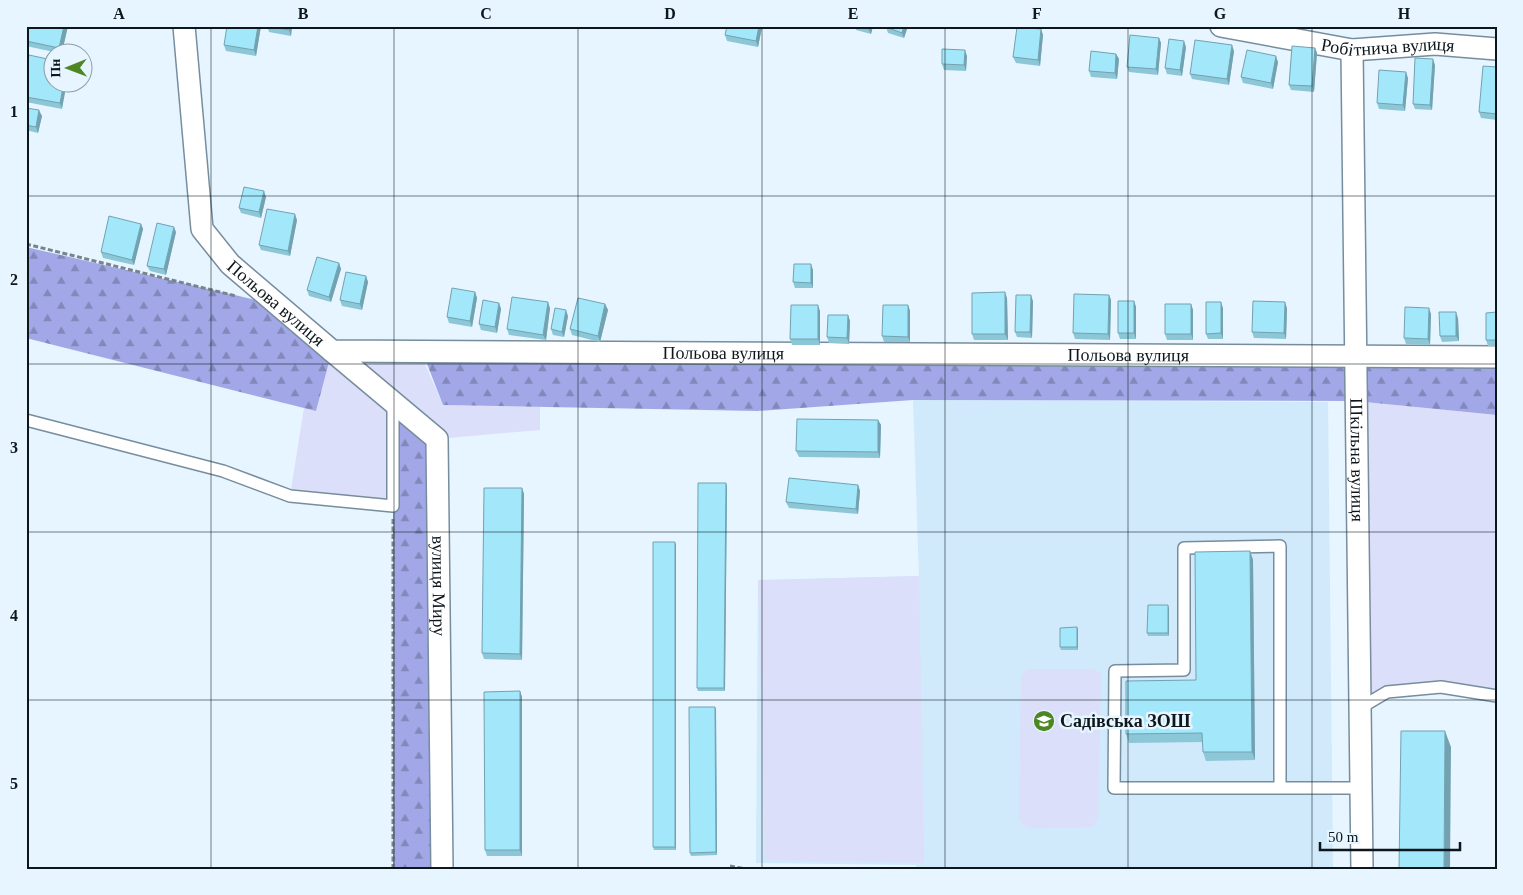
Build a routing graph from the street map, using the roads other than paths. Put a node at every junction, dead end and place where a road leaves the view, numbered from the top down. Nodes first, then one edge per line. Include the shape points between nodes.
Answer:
1 (184, 26) edge
2 (1221, 26) edge
3 (1497, 49) edge
4 (1352, 50) junction
5 (332, 351) junction
6 (1355, 355) junction
7 (1497, 357) edge
8 (393, 402) junction
9 (26, 420) edge
10 (1497, 696) edge
11 (1360, 708) junction
12 (1280, 788) junction
13 (1361, 788) junction
14 (442, 869) edge
15 (1362, 869) edge

1 - 5 street, Польова вулиця via 202,229 230,264
2 - 4 street, Робітнича вулиця
3 - 4 street, Робітнича вулиця via 1435,44
4 - 6 street, Шкільна вулиця
5 - 6 street, Польова вулиця
5 - 8 street, вулиця Миру
6 - 7 street, Польова вулиця
6 - 11 street, Шкільна вулиця
8 - 9 lane via 393,506 290,496 223,471
8 - 14 street, вулиця Миру via 437,439
10 - 11 lane via 1442,687 1387,692
11 - 13 street, Шкільна вулиця
12 - 12 lane via 1114,788 1115,671 1184,670 1184,548 1280,546
12 - 13 lane
13 - 15 street, Шкільна вулиця

